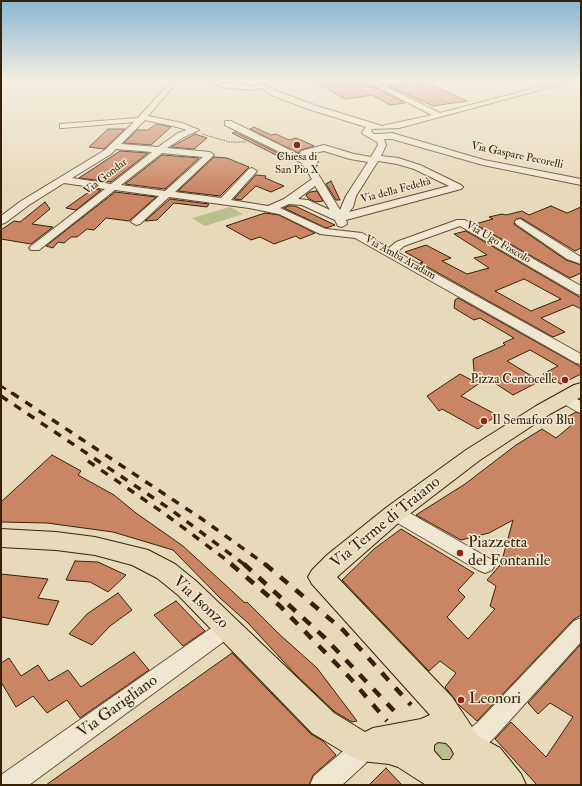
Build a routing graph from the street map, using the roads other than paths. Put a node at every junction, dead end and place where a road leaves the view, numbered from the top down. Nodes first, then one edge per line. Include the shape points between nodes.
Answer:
1 (142, 118) junction
2 (336, 118) edge
3 (343, 118) edge
4 (417, 118) edge
5 (228, 123) dead end
6 (63, 126) dead end
7 (372, 128) junction
8 (388, 136) junction
9 (414, 142) junction
10 (114, 146) junction
11 (160, 150) junction
12 (374, 159) junction
13 (308, 165) junction
14 (252, 171) dead end
15 (581, 177) edge
16 (62, 180) junction
17 (317, 180) junction
18 (581, 182) edge
19 (113, 187) junction
20 (168, 194) junction
21 (224, 201) junction
22 (288, 201) junction
23 (270, 209) junction
24 (340, 218) junction
25 (1, 221) edge
26 (136, 222) dead end
27 (520, 222) dead end
28 (341, 233) junction
29 (35, 248) dead end
30 (390, 252) junction
31 (578, 257) edge
32 (581, 291) edge
33 (581, 360) edge
34 (576, 398) edge
35 (395, 513) junction
36 (1, 538) edge
37 (485, 565) dead end
38 (581, 627) edge
39 (227, 628) junction
40 (425, 689) junction
41 (429, 730) junction
42 (361, 746) junction
43 (462, 752) junction
44 (427, 767) junction
45 (8, 785) edge
46 (323, 785) edge
47 (507, 785) edge
48 (510, 785) edge

1 - 6 street
1 - 10 street
1 - 11 street, Via Gondar via 195,130 181,135
2 - 7 street, Via Gaspare Pecorelli
3 - 7 street, Via Gaspare Pecorelli
4 - 8 street
5 - 13 street via 305,161
7 - 8 street, Via Gaspare Pecorelli via 386,128
7 - 8 street, Via Gaspare Pecorelli via 366,131 367,134
8 - 9 street, Via Gaspare Pecorelli
8 - 9 street via 391,140
8 - 12 street
8 - 15 street, Via Gaspare Pecorelli via 501,163
9 - 18 street, Via Gaspare Pecorelli via 483,162
10 - 11 street
10 - 16 street via 93,163
11 - 19 street, Via Gondar
11 - 20 street via 210,155
12 - 13 street via 324,148 304,153 314,163
12 - 24 street
12 - 24 street, Via della Fedeltà via 398,161 417,167 458,187
13 - 17 street
14 - 21 street
16 - 19 street, Via Amba Aradam
16 - 25 street
17 - 22 street
17 - 24 street
19 - 20 street, Via Amba Aradam
19 - 29 street, Via Gondar
20 - 21 street, Via Amba Aradam
20 - 26 street
21 - 23 street, Via Amba Aradam
22 - 23 street
22 - 24 street via 304,202
23 - 28 street, Via Amba Aradam via 324,232
24 - 28 street
27 - 31 street
28 - 30 street, Via Amba Aradam via 358,235
30 - 32 street, Via Ugo Foscolo via 400,244 461,222
30 - 33 street, Via Amba Aradam
34 - 35 main road, Via Terme di Traiano via 543,410 473,455
35 - 37 street
35 - 40 main road, Via Terme di Traiano via 321,577
36 - 39 main road, Via Isonzo via 56,540 139,557 166,571
38 - 43 street via 485,731
39 - 42 main road, Via Isonzo via 323,723
39 - 45 street, Via Garigliano
40 - 41 main road, Via Terme di Traiano via 431,706
40 - 43 main road, Via Terme di Traiano via 442,706
41 - 42 main road
41 - 43 main road via 448,729
41 - 44 main road via 420,740 418,748
42 - 44 main road, Via Isonzo via 406,754
42 - 46 street via 357,755
43 - 44 main road via 454,775 442,776
43 - 47 main road via 486,776
43 - 48 main road via 489,759

